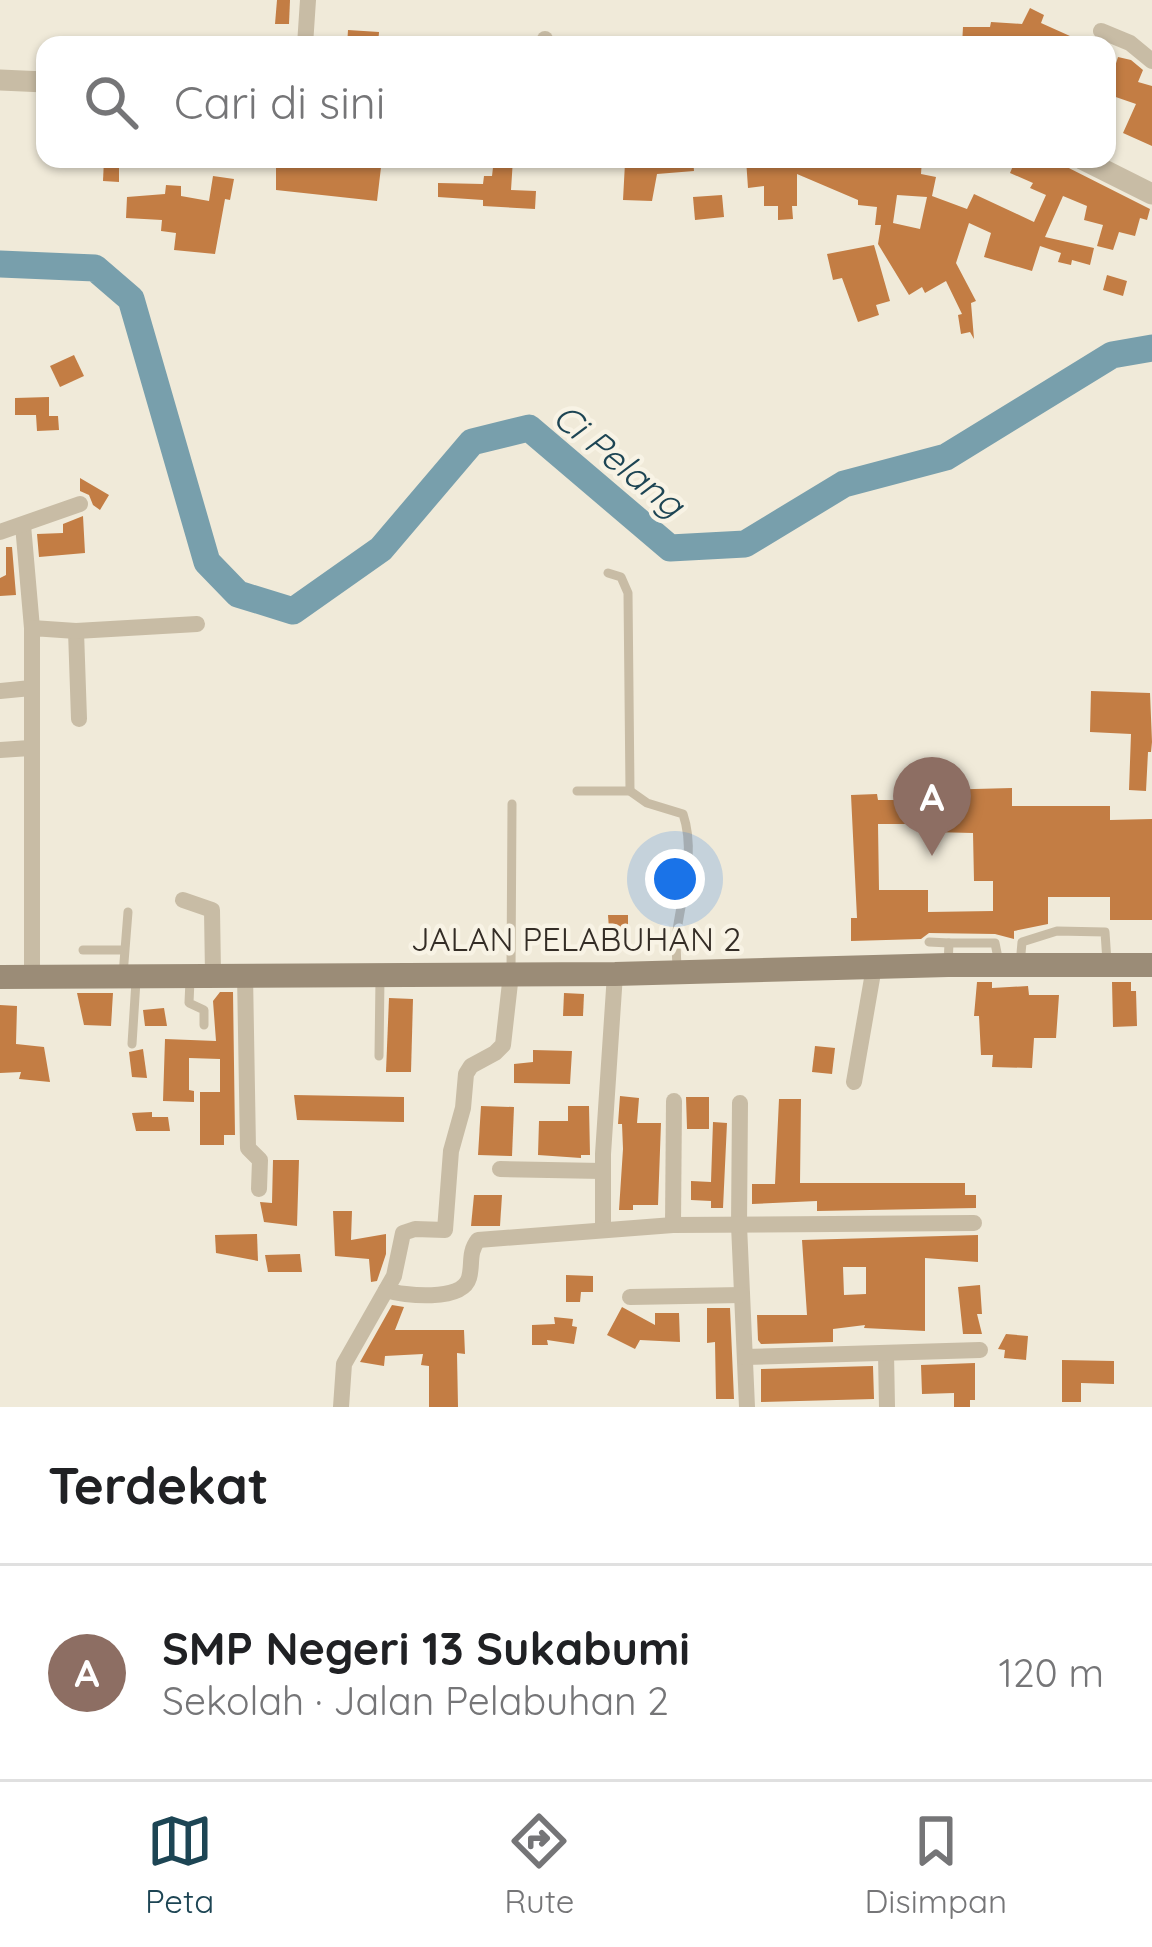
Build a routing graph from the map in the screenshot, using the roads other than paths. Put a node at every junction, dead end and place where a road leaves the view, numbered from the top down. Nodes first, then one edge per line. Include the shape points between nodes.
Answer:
1 (308, 0) edge
2 (1101, 31) dead end
3 (306, 36) edge
4 (1113, 36) edge
5 (1116, 37) edge
6 (1152, 61) edge
7 (0, 80) edge
8 (36, 82) edge
9 (1100, 168) edge
10 (1152, 194) edge
11 (80, 503) dead end
12 (23, 525) junction
13 (0, 532) edge
14 (608, 573) dead end
15 (197, 625) dead end
16 (32, 628) junction
17 (76, 631) junction
18 (31, 688) junction
19 (0, 691) edge
20 (80, 719) dead end
21 (30, 748) junction
22 (0, 750) edge
23 (577, 791) dead end
24 (630, 791) junction
25 (512, 804) dead end
26 (183, 901) dead end
27 (128, 912) dead end
28 (929, 942) dead end
29 (83, 950) dead end
30 (948, 954) junction
31 (1152, 965) edge
32 (127, 967) junction
33 (874, 967) junction
34 (380, 973) junction
35 (677, 973) junction
36 (201, 974) junction
37 (245, 974) junction
38 (511, 974) junction
39 (615, 974) junction
40 (0, 977) edge
41 (32, 977) junction
42 (204, 1025) dead end
43 (133, 1044) dead end
44 (379, 1056) dead end
45 (854, 1082) dead end
46 (674, 1101) dead end
47 (740, 1102) dead end
48 (500, 1169) dead end
49 (602, 1171) junction
50 (259, 1189) dead end
51 (974, 1223) dead end
52 (739, 1225) junction
53 (673, 1226) junction
54 (603, 1230) junction
55 (386, 1290) junction
56 (742, 1295) junction
57 (630, 1297) dead end
58 (980, 1351) dead end
59 (886, 1353) junction
60 (745, 1358) junction
61 (340, 1407) edge
62 (747, 1407) edge
63 (887, 1407) edge

1 - 3 street
2 - 4 street
5 - 6 street
7 - 8 street
9 - 10 street
11 - 12 street
12 - 13 street
12 - 16 street
14 - 24 lane via 622,577 628,593
15 - 17 street
16 - 17 street
16 - 18 street
17 - 20 street
18 - 19 street
18 - 21 street
21 - 22 street
21 - 41 street
23 - 24 lane
24 - 35 lane via 674,808 687,825
25 - 38 lane
26 - 36 street via 212,910
27 - 32 lane
28 - 30 lane
29 - 32 lane
30 - 31 main road, JALAN PELABUHAN 2 via 1009,965
30 - 33 main road, JALAN PELABUHAN 2
32 - 36 main road, JALAN PELABUHAN 2
32 - 41 main road, JALAN PELABUHAN 2
32 - 43 lane
33 - 35 main road, JALAN PELABUHAN 2
33 - 45 street
34 - 37 main road, JALAN PELABUHAN 2
34 - 38 main road, JALAN PELABUHAN 2
34 - 44 lane
35 - 39 main road, JALAN PELABUHAN 2
36 - 37 main road, JALAN PELABUHAN 2
36 - 42 lane via 189,1004 204,1010
37 - 50 street via 248,1148 260,1160
38 - 39 main road, JALAN PELABUHAN 2
38 - 55 street via 503,1045 466,1074 445,1230 403,1233
39 - 49 street
40 - 41 main road, JALAN PELABUHAN 2
46 - 53 street
47 - 52 street
48 - 49 street
49 - 54 street
51 - 52 street
52 - 53 street
52 - 56 street
53 - 54 street
54 - 55 street via 478,1240 462,1289 410,1299
55 - 61 street via 344,1364
56 - 57 street
56 - 60 street
58 - 59 street
59 - 60 street
59 - 63 street
60 - 62 street

